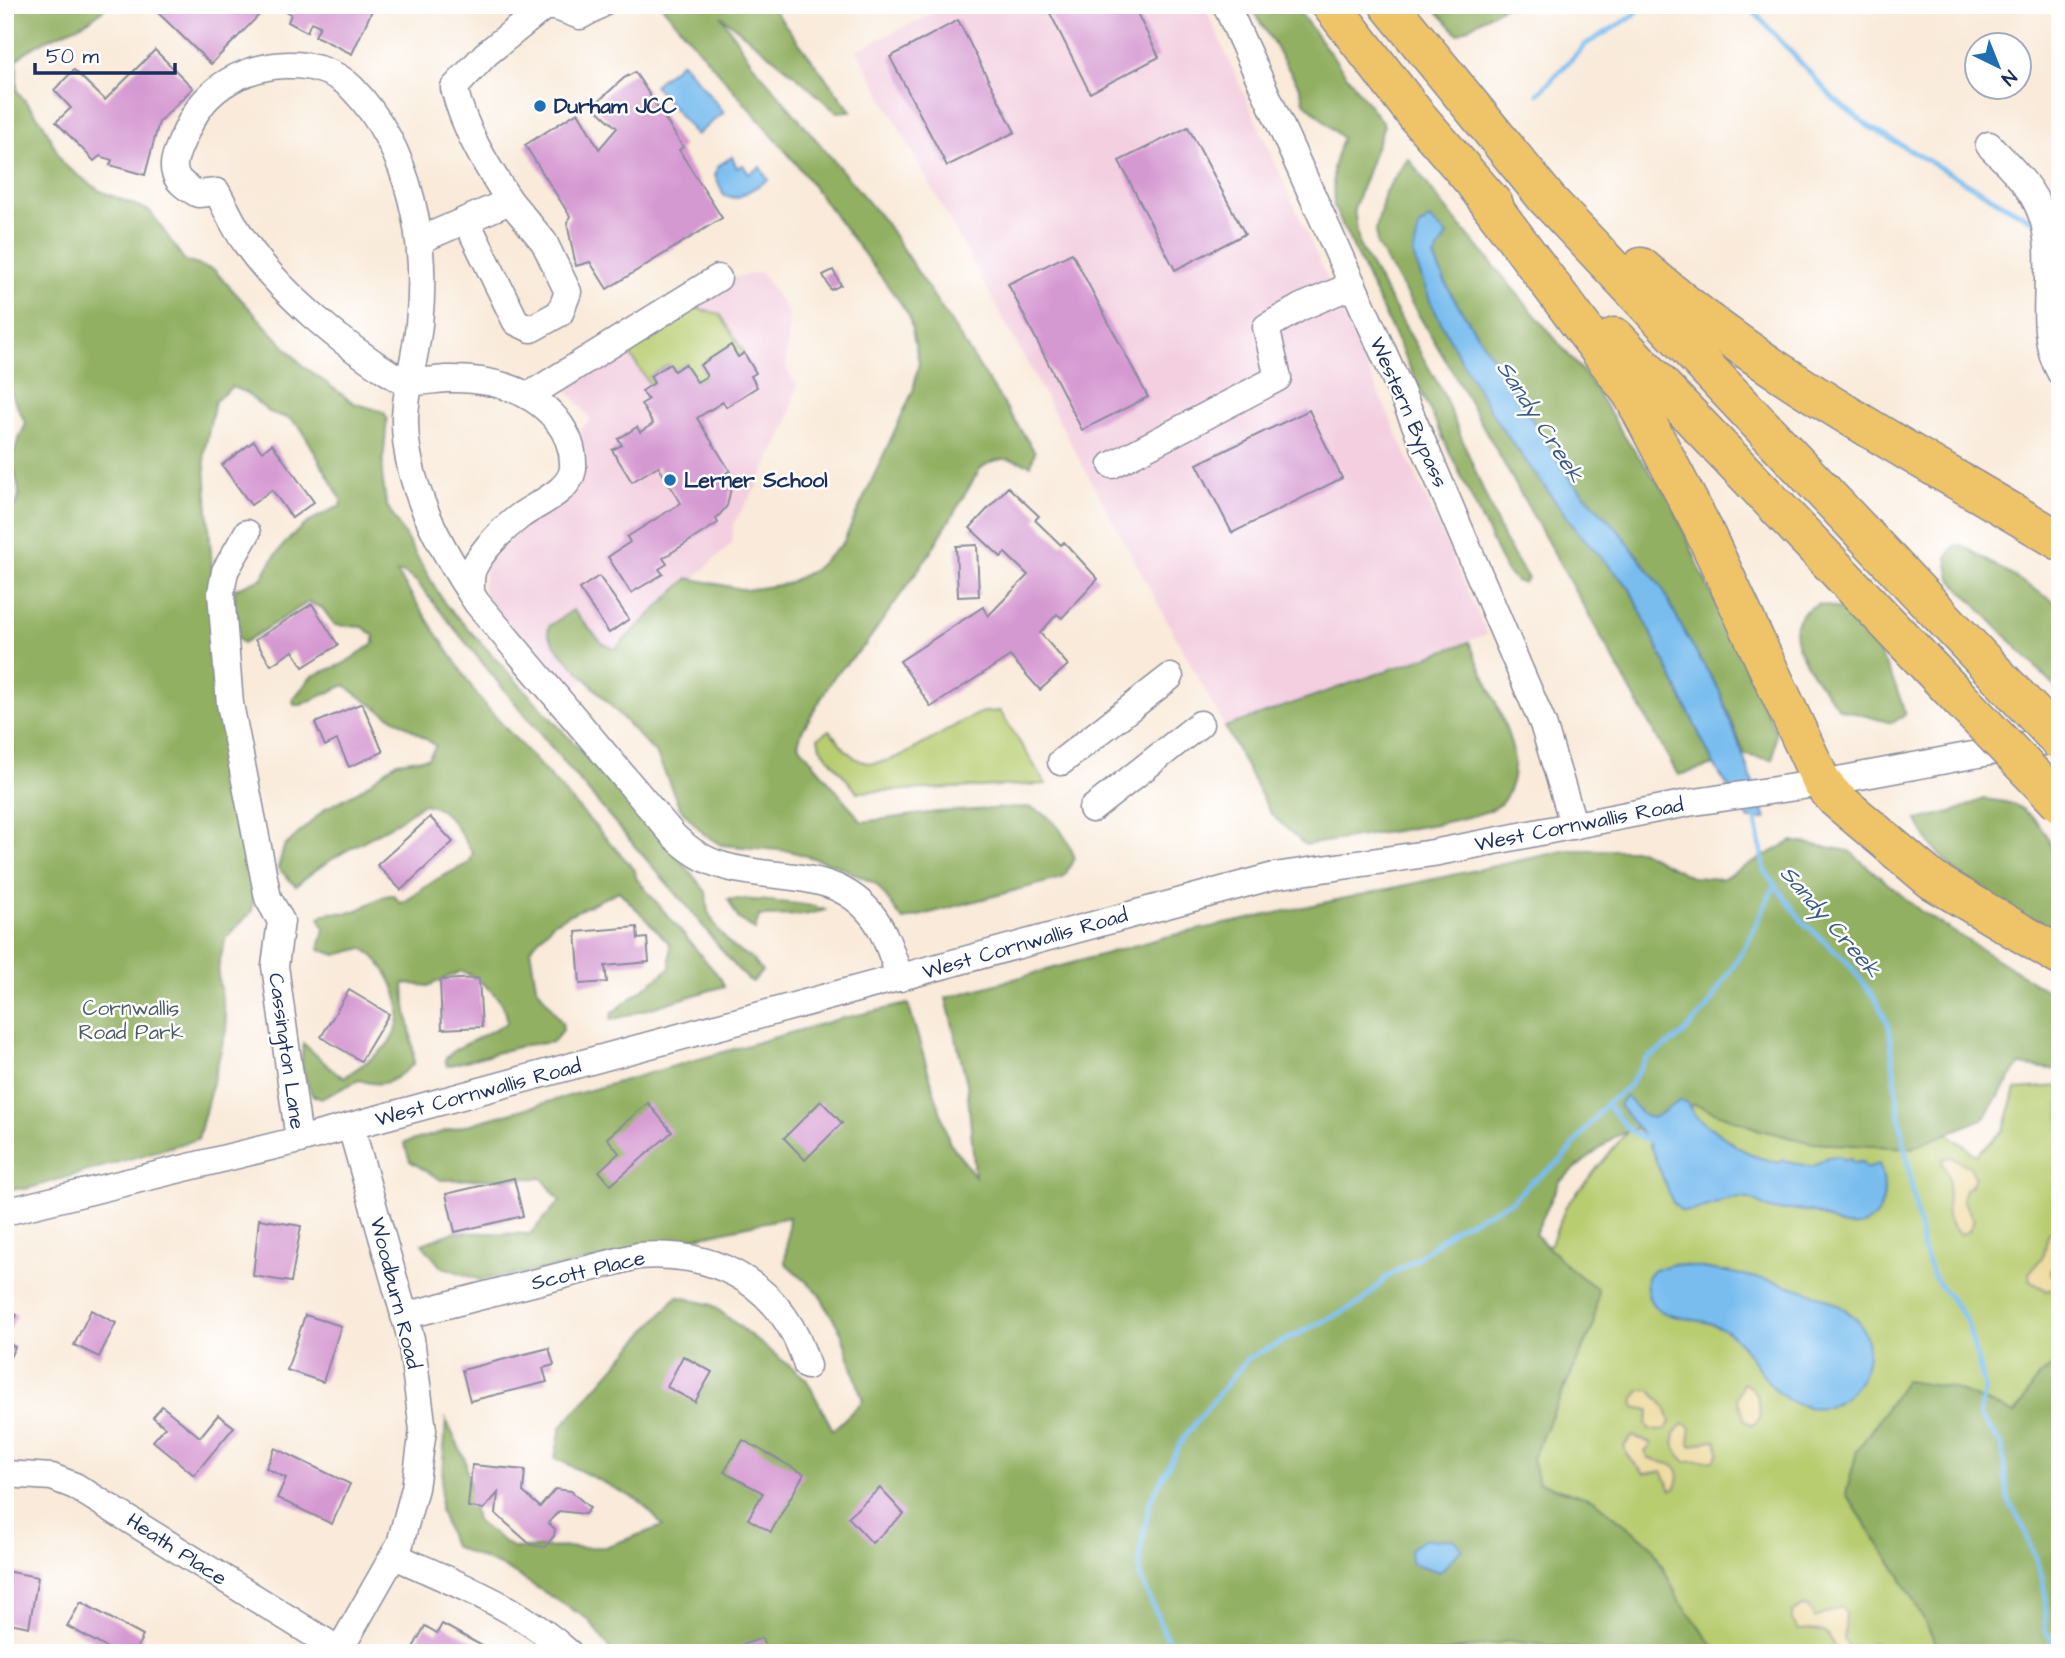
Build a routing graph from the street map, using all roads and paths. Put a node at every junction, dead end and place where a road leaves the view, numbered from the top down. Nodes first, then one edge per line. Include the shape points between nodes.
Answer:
1 (600, 5) edge
2 (1226, 5) edge
3 (1331, 5) edge
4 (1389, 5) edge
5 (556, 6) edge
6 (1989, 145) dead end
7 (1476, 185) junction
8 (1547, 199) junction
9 (510, 201) junction
10 (466, 220) junction
11 (420, 240) junction
12 (719, 278) dead end
13 (1353, 285) junction
14 (2060, 372) edge
15 (411, 381) junction
16 (527, 396) junction
17 (1112, 465) dead end
18 (247, 533) dead end
19 (2060, 541) edge
20 (471, 593) junction
21 (1170, 677) dead end
22 (1200, 724) dead end
23 (2060, 740) edge
24 (1061, 762) dead end
25 (1822, 783) junction
26 (2060, 803) edge
27 (1091, 810) dead end
28 (1574, 827) junction
29 (2060, 956) edge
30 (900, 978) junction
31 (351, 1126) junction
32 (299, 1140) junction
33 (5, 1212) edge
34 (404, 1316) junction
35 (807, 1366) dead end
36 (5, 1474) edge
37 (395, 1556) junction
38 (339, 1651) edge
39 (569, 1653) edge

1 - 5 street via 580,16
2 - 13 street, Western Bypass
3 - 7 highway
4 - 8 highway
5 - 9 street via 544,7 534,15 486,54 454,88 479,155
6 - 14 street via 2022,179 2041,212 2048,245 2048,334
7 - 25 highway via 1632,394 1703,528
7 - 26 highway, bridge via 1593,314
8 - 19 highway via 1594,223 1659,283 1780,373
8 - 23 highway, bridge
9 - 10 street
9 - 10 street via 544,242 568,292 560,313 531,329 516,322
10 - 11 street
11 - 15 street via 420,321
11 - 15 street via 394,147 338,77 295,64 267,67 215,90 196,110 173,165 175,176 198,194 217,192 245,243 329,331 397,379
12 - 16 street
13 - 17 street via 1266,327 1278,378
13 - 28 street, Western Bypass via 1543,724
15 - 16 street via 471,380 503,385
15 - 20 street via 405,418 417,489 435,533
16 - 20 street via 548,410 565,430 573,451 573,472 562,488 517,517 485,552 473,569
18 - 32 street, Cassington Lane via 225,571 221,593 230,704 268,898 281,921 275,966
20 - 30 street via 674,836 692,852 727,867 791,874 836,886 877,921
21 - 24 street
22 - 27 street
23 - 25 street, West Cornwallis Road
25 - 28 street, West Cornwallis Road via 1688,803
25 - 29 highway via 1932,880
28 - 30 street, West Cornwallis Road via 1273,876
30 - 31 street, West Cornwallis Road
31 - 32 street, West Cornwallis Road
31 - 34 street, Woodburn Road
32 - 33 street, West Cornwallis Road
34 - 35 street, Scott Place via 638,1256 691,1257 717,1264 763,1292 795,1335
34 - 37 street, Woodburn Road via 415,1356 423,1430 415,1488
36 - 38 street, Heath Place via 52,1477 75,1486
37 - 38 street, Woodburn Road
37 - 39 street via 500,1604

